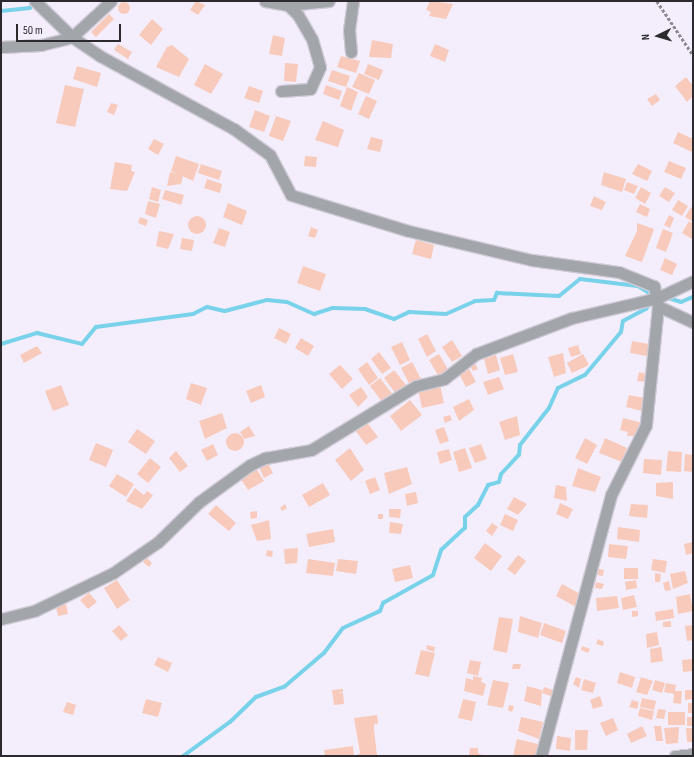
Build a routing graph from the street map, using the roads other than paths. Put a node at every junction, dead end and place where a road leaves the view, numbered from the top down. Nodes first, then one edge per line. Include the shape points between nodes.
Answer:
1 (35, 1) edge
2 (110, 1) edge
3 (265, 1) edge
4 (329, 1) edge
5 (354, 1) edge
6 (288, 5) junction
7 (72, 37) junction
8 (1, 47) edge
9 (351, 52) dead end
10 (281, 91) dead end
11 (693, 280) edge
12 (657, 302) junction
13 (693, 322) edge
14 (1, 619) edge
15 (693, 754) edge
16 (540, 756) edge
17 (675, 756) edge

1 - 7 street
2 - 7 street
3 - 6 street
4 - 6 street
5 - 9 street via 349,30
6 - 10 street via 312,39 320,67 310,89
7 - 8 street via 41,45
7 - 12 street via 184,104 234,129 270,156 291,194 409,231 532,260 629,275 654,286
11 - 12 street
12 - 13 street
12 - 14 street via 572,318 476,354 444,379 416,386 311,450 266,458 250,465 199,502 158,542 113,573 36,610
12 - 16 street via 646,425 611,495
15 - 17 street

